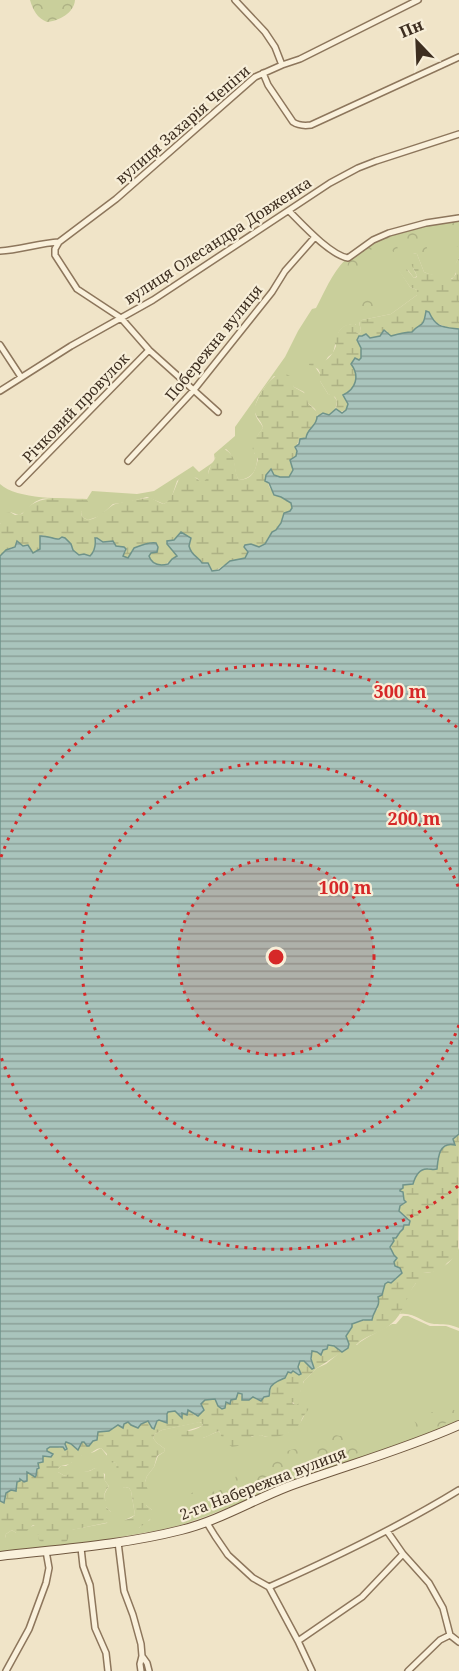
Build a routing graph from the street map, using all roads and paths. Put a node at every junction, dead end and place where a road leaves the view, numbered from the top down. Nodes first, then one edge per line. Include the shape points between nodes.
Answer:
1 (418, 0) edge
2 (239, 1) edge
3 (459, 57) edge
4 (282, 65) junction
5 (263, 73) junction
6 (459, 134) edge
7 (289, 211) junction
8 (459, 218) edge
9 (315, 237) junction
10 (59, 242) junction
11 (0, 251) edge
12 (121, 318) junction
13 (0, 345) edge
14 (149, 350) junction
15 (21, 377) junction
16 (0, 391) edge
17 (194, 391) junction
18 (218, 412) dead end
19 (128, 461) dead end
20 (19, 483) dead end
21 (459, 1425) edge
22 (459, 1490) edge
23 (207, 1523) junction
24 (387, 1531) junction
25 (118, 1542) junction
26 (81, 1548) junction
27 (46, 1551) junction
28 (403, 1554) junction
29 (0, 1556) edge
30 (269, 1587) junction
31 (450, 1635) junction
32 (298, 1641) junction
33 (459, 1642) edge
34 (142, 1656) junction
35 (6, 1671) edge
36 (108, 1671) edge
37 (141, 1671) edge
38 (149, 1671) edge
39 (312, 1671) edge
40 (408, 1671) edge

1 - 4 street, вулиця Захарія Чепіги
2 - 4 street via 265,32
3 - 5 street via 311,125 293,122
4 - 5 street, вулиця Захарія Чепіги
5 - 10 street, вулиця Захарія Чепіги via 116,200
6 - 7 street, вулиця Олесандра Довженка via 358,168
7 - 9 street
7 - 12 street, вулиця Олесандра Довженка
8 - 9 street via 389,233 348,258
9 - 17 street, Побережна вулиця
10 - 11 street, вулиця Захарія Чепіги
10 - 12 street via 55,255 73,284
12 - 14 street
12 - 15 street, вулиця Олесандра Довженка
13 - 15 street
14 - 17 street
14 - 20 street, Річковий провулок
15 - 16 street, вулиця Олесандра Довженка
17 - 18 street
17 - 19 street, Побережна вулиця
21 - 23 main road, 2-га Набережна вулиця via 288,1487
22 - 24 street
23 - 25 main road, 2-га Набережна вулиця
23 - 30 street via 228,1556
24 - 28 street
24 - 30 street
25 - 26 main road, 2-га Набережна вулиця
25 - 34 street via 124,1591
26 - 27 main road, 2-га Набережна вулиця
26 - 36 street via 95,1628 106,1653
27 - 29 main road, 2-га Набережна вулиця
27 - 35 street via 46,1583 29,1629
28 - 31 street via 436,1594
28 - 32 street via 362,1597
30 - 32 street
31 - 33 street
31 - 40 street
32 - 39 street
34 - 37 street
34 - 38 street

